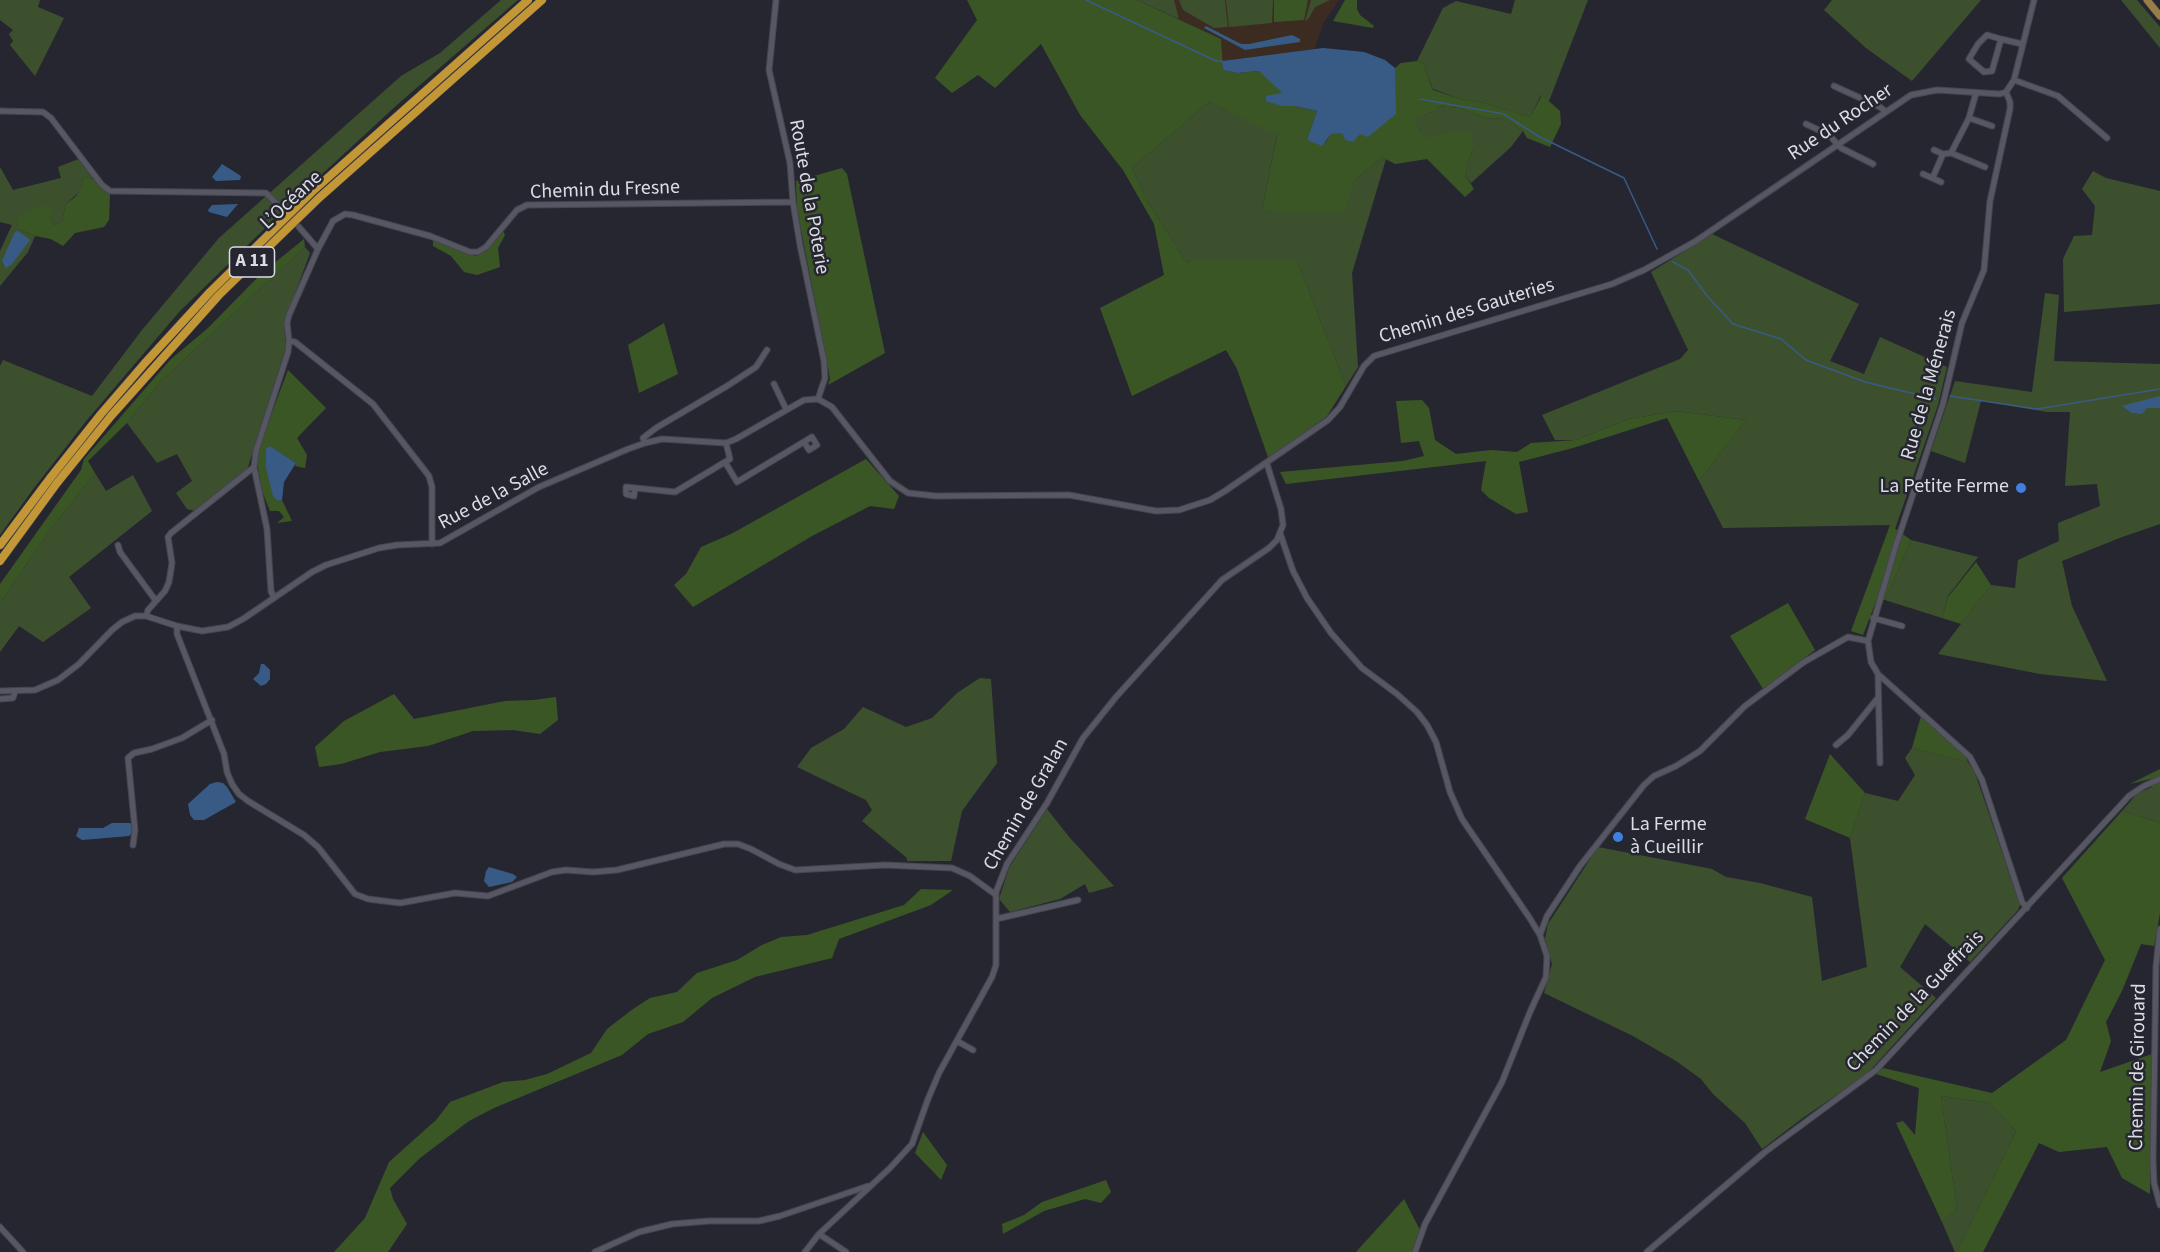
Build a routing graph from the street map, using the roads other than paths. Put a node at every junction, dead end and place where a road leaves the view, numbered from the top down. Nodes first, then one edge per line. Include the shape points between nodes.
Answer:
1 (528, 0) edge
2 (542, 0) edge
3 (776, 0) edge
4 (2034, 0) edge
5 (2147, 0) edge
6 (2160, 16) edge
7 (2001, 39) junction
8 (2022, 44) junction
9 (2014, 80) junction
10 (1834, 86) dead end
11 (2006, 92) junction
12 (1976, 93) junction
13 (0, 111) edge
14 (1885, 111) junction
15 (1969, 118) junction
16 (1806, 124) dead end
17 (1992, 126) dead end
18 (2108, 138) dead end
19 (1837, 144) junction
20 (1934, 150) dead end
21 (1951, 153) junction
22 (1944, 154) junction
23 (1873, 164) dead end
24 (1985, 167) dead end
25 (1923, 174) dead end
26 (1933, 177) junction
27 (1941, 182) dead end
28 (1768, 191) joint
29 (793, 202) junction
30 (282, 209) dead end
31 (299, 228) dead end
32 (318, 249) junction
33 (289, 341) junction
34 (767, 350) dead end
35 (774, 384) dead end
36 (818, 399) junction
37 (786, 409) junction
38 (645, 442) junction
39 (726, 442) junction
40 (804, 442) dead end
41 (725, 462) junction
42 (1267, 464) junction
43 (254, 467) junction
44 (635, 488) dead end
45 (1280, 533) junction
46 (432, 544) junction
47 (118, 545) dead end
48 (0, 546) edge
49 (0, 561) edge
50 (274, 598) junction
51 (156, 601) junction
52 (146, 616) junction
53 (1874, 618) junction
54 (177, 626) junction
55 (1902, 626) dead end
56 (1868, 641) junction
57 (1878, 674) junction
58 (1892, 686) junction
59 (1879, 689) junction
60 (0, 691) edge
61 (15, 692) junction
62 (0, 699) edge
63 (1877, 699) junction
64 (212, 720) junction
65 (1836, 745) dead end
66 (1880, 763) dead end
67 (2160, 779) edge
68 (133, 845) dead end
69 (996, 895) junction
70 (1078, 900) dead end
71 (2027, 908) junction
72 (996, 919) junction
73 (2160, 929) edge
74 (1540, 935) junction
75 (957, 1041) junction
76 (973, 1050) dead end
77 (872, 1185) junction
78 (2160, 1205) edge
79 (0, 1227) edge
80 (819, 1234) junction
81 (23, 1252) edge
82 (595, 1252) edge
83 (805, 1252) edge
84 (846, 1252) edge
85 (1415, 1252) edge
86 (1647, 1252) edge

1 - 48 highway, L’Océane / A 11 via 314,190 210,292 95,422
2 - 49 highway, L’Océane / A 11 via 327,190 219,295 105,423
3 - 29 street, Route de la Poterie via 769,70 790,163
4 - 8 street
5 - 6 main road
7 - 7 street via 1987,35 1969,59 1984,72 1992,71
7 - 8 street
8 - 9 street
9 - 11 street
9 - 18 street via 2058,96
10 - 14 street
11 - 12 street, Rue du Rocher
11 - 53 street, Rue de la Ménerais via 2010,109 1990,201 1984,270 1962,323 1942,404
12 - 14 street, Rue du Rocher via 1918,92
12 - 15 street
13 - 30 street via 43,112 110,191 266,193
14 - 19 street, Rue du Rocher
15 - 17 street
15 - 21 street
16 - 19 street via 1829,135
19 - 23 street
19 - 28 street, Rue du Rocher
20 - 22 street
21 - 22 street
21 - 24 street
22 - 26 street
25 - 26 street
26 - 27 street
28 - 42 street, Chemin des Gauteries via 1696,241 1612,284 1374,356 1328,420
29 - 32 street, Chemin du Fresne via 526,206 517,210 478,252 345,214 333,221
29 - 36 street, Route de la Poterie via 824,361 825,378
31 - 32 street
32 - 33 street via 289,315
33 - 43 street
33 - 46 street via 373,404 429,476
34 - 38 street via 756,367 656,428 643,438
35 - 37 street
36 - 37 street, Rue de la Salle via 804,400
36 - 42 street, Chemin des Gauteries via 832,407 890,481 918,495 1069,495 1179,510 1210,500
37 - 39 street, Rue de la Salle
38 - 39 street, Rue de la Salle
38 - 46 street, Rue de la Salle via 539,487 452,538
39 - 41 street via 730,459
40 - 41 street via 736,482
41 - 44 street via 675,492
42 - 45 street via 1281,510
43 - 50 street via 267,529
43 - 51 street via 168,537 171,574 165,591
45 - 69 street, Chemin de Gralan via 1269,548 1222,580 1083,738 1007,864
45 - 74 street via 1293,572 1331,633 1362,668 1397,694 1427,725 1462,819
46 - 50 street, Rue de la Salle via 379,548 326,565
47 - 51 street
50 - 54 street, Rue de la Salle via 223,628 202,632
51 - 52 street
52 - 54 street, Rue de la Salle
52 - 61 street via 122,622 58,680 35,690
53 - 55 street
53 - 56 street, Rue de la Ménerais
54 - 64 street
56 - 57 street, Rue de la Ménerais via 1871,662
56 - 74 street via 1848,637 1804,663 1745,706 1700,751 1654,776 1580,866 1547,916
57 - 58 street
57 - 59 street, Rue de la Ménerais
58 - 59 street
58 - 71 street via 1970,757 1982,780
59 - 63 street, Rue de la Ménerais
60 - 61 street
61 - 62 street via 13,698
63 - 65 street
63 - 66 street
64 - 68 street via 182,738 128,758
64 - 69 street via 227,772 239,794 304,835 355,894 368,899 400,903 455,893 488,897 552,872 617,870 724,844 738,844 795,870 885,865 952,868
67 - 71 street, Chemin de la Gueffrais via 2129,796
69 - 72 street, Chemin de Gralan
70 - 72 street
71 - 86 street, Chemin de la Gueffrais via 1876,1070 1765,1152
72 - 75 street, Chemin de Gralan via 993,977
73 - 78 street, Chemin de Girouard via 2153,1160
74 - 85 street via 1547,956 1546,977 1502,1083 1425,1224
75 - 76 street
75 - 77 street, Chemin de Gralan via 931,1090 912,1144
77 - 80 street, Chemin de Gralan
77 - 82 street via 759,1221 672,1224 639,1232
79 - 81 street
80 - 83 street, Chemin de Gralan
80 - 84 street

